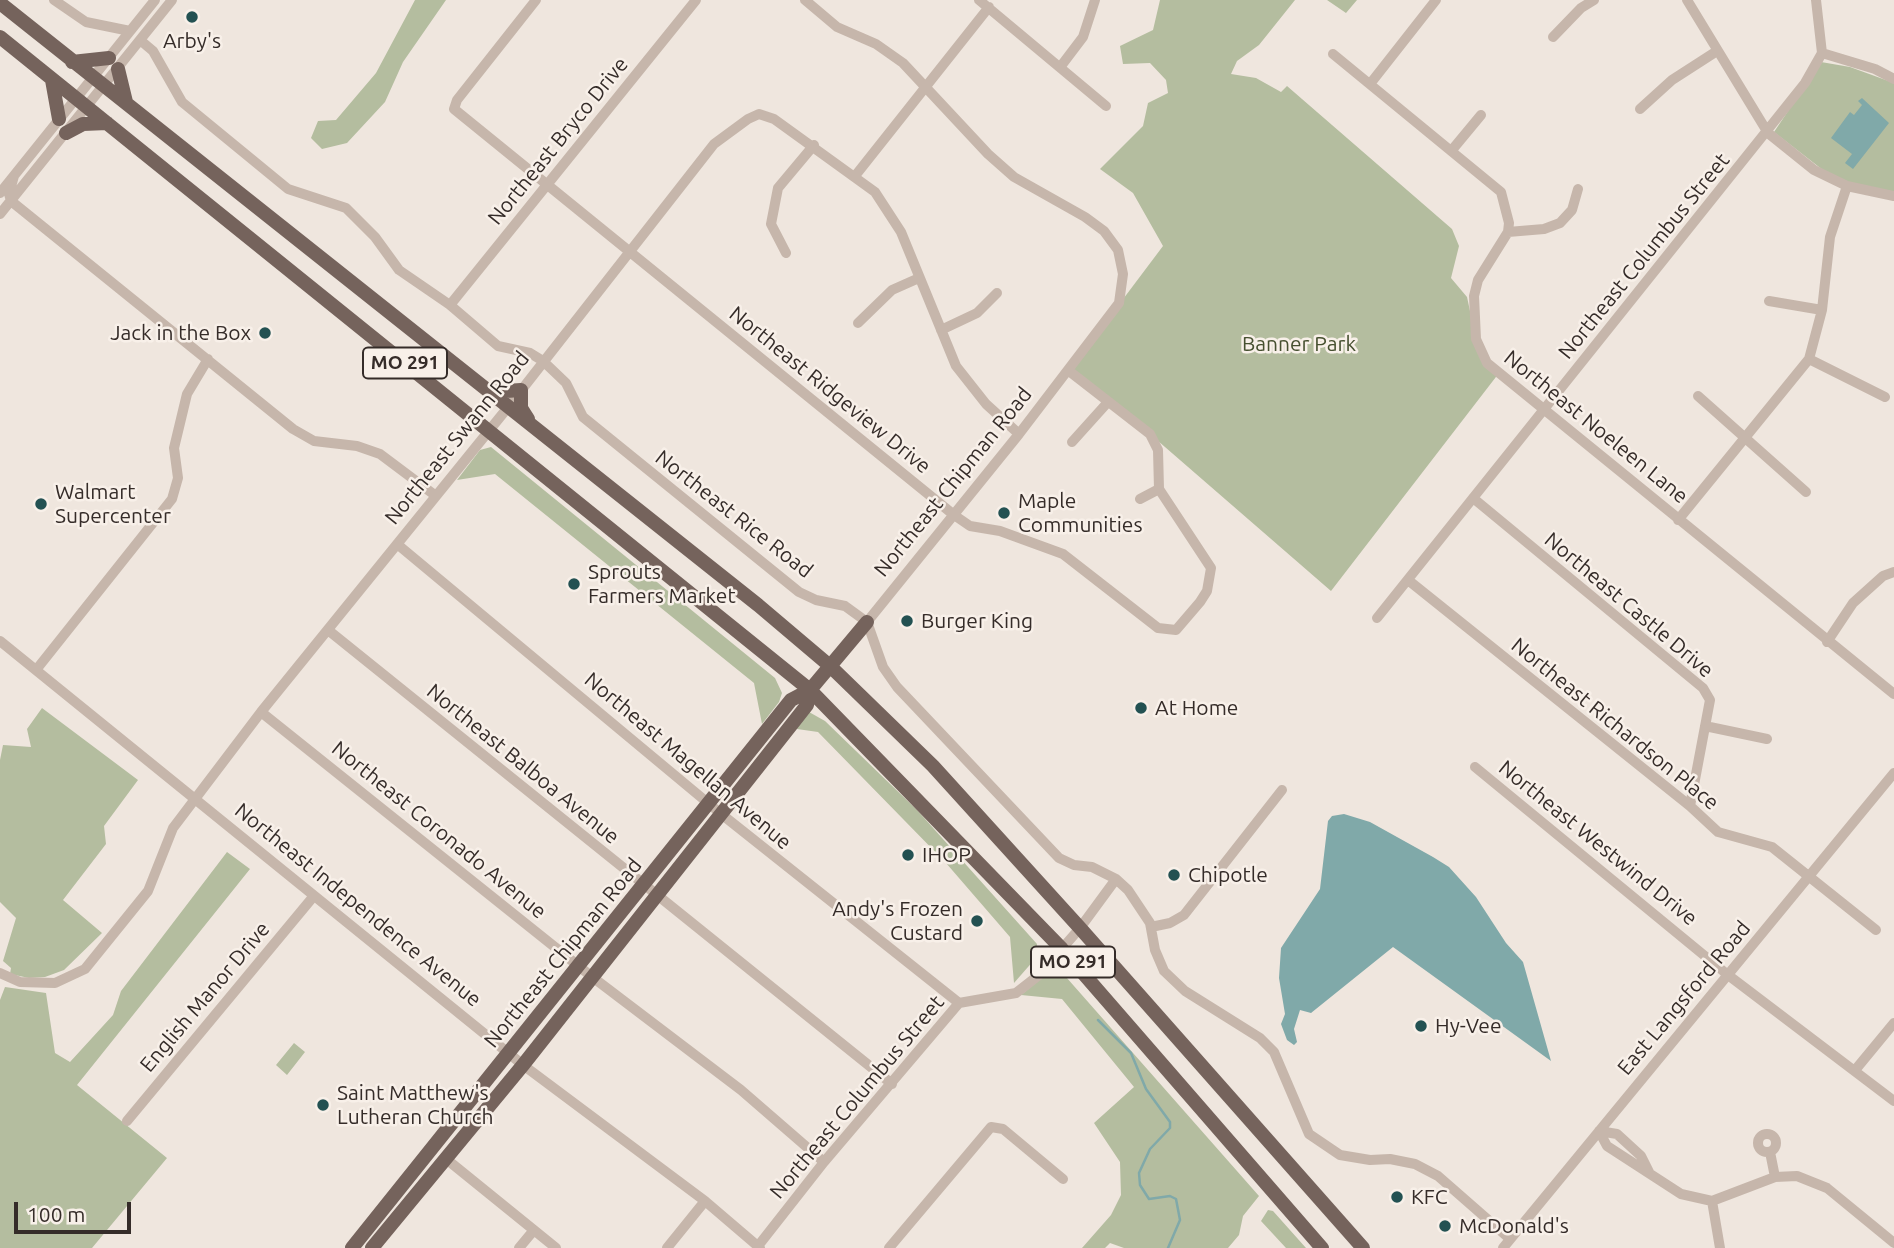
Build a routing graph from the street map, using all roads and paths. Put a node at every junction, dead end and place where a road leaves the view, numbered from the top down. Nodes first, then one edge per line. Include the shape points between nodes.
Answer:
1 (54, 0) edge
2 (155, 0) edge
3 (172, 0) edge
4 (536, 0) edge
5 (696, 0) edge
6 (805, 0) edge
7 (1095, 0) edge
8 (1436, 0) edge
9 (1594, 0) edge
10 (1687, 0) edge
11 (1816, 0) edge
12 (0, 3) edge
13 (984, 4) edge
14 (130, 31) junction
15 (0, 37) edge
16 (1553, 37) dead end
17 (140, 40) junction
18 (1717, 51) junction
19 (1822, 53) junction
20 (1334, 54) dead end
21 (72, 62) junction
22 (114, 63) junction
23 (1061, 66) junction
24 (52, 79) junction
25 (1894, 79) edge
26 (97, 83) junction
27 (1370, 84) junction
28 (926, 85) junction
29 (81, 102) junction
30 (126, 103) junction
31 (1106, 106) dead end
32 (1640, 109) dead end
33 (1481, 115) dead end
34 (59, 119) junction
35 (107, 124) junction
36 (66, 133) junction
37 (1768, 134) junction
38 (814, 145) junction
39 (1452, 150) junction
40 (14, 176) junction
41 (855, 176) junction
42 (549, 184) junction
43 (1847, 186) junction
44 (1578, 189) dead end
45 (0, 193) edge
46 (1894, 196) edge
47 (5, 200) edge
48 (0, 214) edge
49 (1508, 232) junction
50 (630, 253) junction
51 (786, 253) dead end
52 (919, 278) junction
53 (997, 293) dead end
54 (1769, 302) dead end
55 (450, 305) junction
56 (1822, 310) junction
57 (858, 323) dead end
58 (941, 330) junction
59 (208, 359) junction
60 (1809, 359) junction
61 (543, 361) junction
62 (1069, 371) junction
63 (521, 390) junction
64 (491, 392) junction
65 (1698, 396) dead end
66 (1885, 397) dead end
67 (1108, 402) junction
68 (509, 406) junction
69 (1545, 409) junction
70 (530, 423) junction
71 (489, 430) junction
72 (1019, 434) junction
73 (1746, 436) junction
74 (1072, 442) dead end
75 (1159, 489) junction
76 (1806, 492) dead end
77 (436, 496) junction
78 (1473, 498) junction
79 (1140, 499) dead end
80 (954, 515) junction
81 (1678, 520) junction
82 (397, 544) junction
83 (1894, 572) edge
84 (1408, 580) junction
85 (1377, 618) dead end
86 (867, 622) junction
87 (328, 630) junction
88 (0, 641) edge
89 (1827, 642) junction
90 (830, 666) junction
91 (36, 670) junction
92 (810, 690) junction
93 (1894, 694) edge
94 (261, 712) junction
95 (1705, 726) junction
96 (1767, 739) dead end
97 (1475, 767) dead end
98 (1892, 781) edge
99 (1282, 790) dead end
100 (194, 797) junction
101 (1690, 806) junction
102 (714, 809) junction
103 (1809, 877) junction
104 (1116, 879) junction
105 (649, 892) junction
106 (313, 897) junction
107 (1151, 926) junction
108 (1080, 928) junction
109 (1876, 930) dead end
110 (1062, 950) junction
111 (586, 972) junction
112 (0, 973) edge
113 (1728, 975) junction
114 (959, 1003) junction
115 (1894, 1023) edge
116 (509, 1053) junction
117 (523, 1065) junction
118 (1856, 1069) junction
119 (891, 1084) junction
120 (1894, 1101) edge
121 (127, 1121) dead end
122 (1599, 1130) junction
123 (1770, 1152) dead end
124 (439, 1154) junction
125 (824, 1162) junction
126 (1775, 1177) junction
127 (1063, 1179) dead end
128 (705, 1201) junction
129 (1712, 1201) junction
130 (534, 1230) junction
131 (1894, 1243) edge
132 (375, 1244) edge
133 (1507, 1244) edge
134 (759, 1247) edge
135 (352, 1248) edge
136 (519, 1248) edge
137 (556, 1248) edge
138 (667, 1248) edge
139 (889, 1248) edge
140 (1322, 1248) edge
141 (1363, 1248) edge
142 (1720, 1248) edge

1 - 14 street via 86,22
2 - 14 street
3 - 17 street
4 - 42 street, Northeast Ridgeview Drive via 454,109
5 - 42 street, Northeast Bryco Drive
6 - 28 street via 837,27 876,44
7 - 23 street via 1083,37
8 - 27 street
9 - 16 street
10 - 18 street
11 - 19 street
12 - 21 main road, MO 291
13 - 23 street
13 - 28 street
14 - 22 street
15 - 24 main road, MO 291
17 - 22 street
17 - 55 street, Northeast Rice Road via 153,51 182,102 288,188 346,208 399,270
18 - 32 street via 1672,80
18 - 37 street
19 - 25 street
19 - 37 street, Northeast Columbus Street
20 - 27 street
21 - 22 main road
21 - 26 main road, MO 291
22 - 26 street
22 - 30 main road
23 - 31 street
24 - 29 main road, MO 291
24 - 34 main road
26 - 29 street
26 - 30 main road, MO 291
27 - 39 street
28 - 41 street
28 - 62 street, Northeast Chipman Road via 1014,177 1085,217 1104,231 1118,250 1123,274 1119,303
29 - 34 street
29 - 35 main road, MO 291
29 - 36 street
30 - 64 main road, MO 291
33 - 39 street
34 - 40 street
35 - 36 main road via 83,124
35 - 71 main road, MO 291
36 - 47 street
37 - 43 street via 1814,170
37 - 69 street, Northeast Columbus Street
38 - 41 street
38 - 50 street, Northeast Swann Road via 758,114 734,126 714,144
38 - 51 street via 778,188 771,224
39 - 49 street via 1501,192
40 - 45 street
40 - 47 street
41 - 52 street via 892,214
42 - 50 street, Northeast Ridgeview Drive
42 - 55 street, Northeast Bryco Drive
43 - 46 street
43 - 56 street via 1826,257
44 - 49 street via 1572,210 1560,223
47 - 48 street
47 - 59 street
49 - 69 street, Northeast Noeleen Lane via 1478,280 1476,339 1487,363
50 - 61 street, Northeast Swann Road
50 - 80 street, Northeast Ridgeview Drive
52 - 57 street via 892,290
52 - 58 street
53 - 58 street via 977,313
54 - 56 street
55 - 61 street, Northeast Rice Road via 498,346
56 - 60 street
58 - 72 street via 956,366 986,404
59 - 77 street via 301,435 380,454
59 - 91 street via 187,394 174,448 178,478 172,499
60 - 66 street
60 - 73 street
61 - 63 street, Northeast Swann Road
61 - 86 street, Northeast Rice Road via 566,383 583,417 796,590 845,606
62 - 67 street
62 - 72 street, Northeast Chipman Road
63 - 64 main road
63 - 68 street, Northeast Swann Road
63 - 70 main road via 521,408
64 - 68 main road, MO 291
65 - 73 street
67 - 74 street
67 - 75 street via 1150,434 1158,450
68 - 70 main road, MO 291
68 - 71 street, Northeast Swann Road
69 - 78 street, Northeast Columbus Street
69 - 81 street, Northeast Noeleen Lane
70 - 90 main road, MO 291
71 - 77 street, Northeast Swann Road
71 - 92 main road, MO 291
72 - 80 street, Northeast Chipman Road
73 - 76 street
73 - 81 street
75 - 79 street
75 - 80 street, Northeast Ridgeview Drive via 1211,568 1200,602 1183,625 1167,631 1063,554 1000,531 970,526
77 - 82 street, Northeast Swann Road
78 - 84 street, Northeast Columbus Street
78 - 95 street, Northeast Castle Drive via 1703,688 1710,700
80 - 86 street, Northeast Chipman Road
81 - 89 street, Northeast Noeleen Lane
82 - 87 street, Northeast Swann Road
82 - 102 street, Northeast Magellan Avenue
83 - 89 street via 1853,603
84 - 85 street, Northeast Columbus Street
84 - 101 street, Northeast Richardson Place
86 - 90 main road, Northeast Chipman Road
86 - 104 street via 883,667 897,687 1059,859
87 - 94 street, Northeast Swann Road
87 - 105 street, Northeast Balboa Avenue
88 - 91 street, Northeast Independence Avenue
89 - 93 street, Northeast Noeleen Lane
90 - 92 main road, Northeast Chipman Road
90 - 108 main road, MO 291 via 933,766
91 - 100 street, Northeast Independence Avenue
92 - 102 main road, Northeast Chipman Road via 792,700 756,757
92 - 110 main road, MO 291
94 - 100 street, Northeast Swann Road
94 - 111 street, Northeast Coronado Avenue
95 - 96 street
95 - 101 street, Northeast Castle Drive
97 - 113 street, Northeast Westwind Drive
98 - 103 street, East Langsford Road
99 - 107 street via 1184,915
100 - 106 street, Northeast Independence Avenue
100 - 112 street, Northeast Swann Road via 173,828 148,891 85,969 55,983 19,982
101 - 103 street, Northeast Richardson Place via 1717,832 1772,847
102 - 105 main road, Northeast Chipman Road
102 - 114 street, Northeast Magellan Avenue
103 - 109 street, Northeast Richardson Place
103 - 113 street, East Langsford Road
104 - 107 street
104 - 108 street, Northeast Columbus Street
105 - 111 main road, Northeast Chipman Road
105 - 119 street, Northeast Balboa Avenue
106 - 116 street, Northeast Independence Avenue
106 - 121 street, English Manor Drive
107 - 133 street via 1164,971 1274,1052 1309,1134 1340,1155 1390,1159 1438,1176
108 - 110 street, Northeast Columbus Street
108 - 141 main road, MO 291
110 - 114 street, Northeast Columbus Street via 1016,993
110 - 140 main road, MO 291
111 - 116 main road, Northeast Chipman Road
111 - 117 main road, Northeast Chipman Road
111 - 125 street, Northeast Coronado Avenue via 741,1090
113 - 118 street, Northeast Westwind Drive
113 - 122 street, East Langsford Road
114 - 119 street, Northeast Columbus Street
115 - 118 street
116 - 117 street, Northeast Independence Avenue
116 - 124 main road, Northeast Chipman Road
117 - 124 main road, Northeast Chipman Road
117 - 128 street, Northeast Independence Avenue
118 - 120 street, Northeast Westwind Drive
119 - 125 street, Northeast Columbus Street
122 - 129 street via 1617,1134 1641,1156 1649,1172 1681,1194
122 - 133 street, East Langsford Road
123 - 126 street
124 - 130 street
124 - 132 main road
124 - 135 main road, Northeast Chipman Road
125 - 134 street, Northeast Columbus Street
126 - 129 street
126 - 131 street via 1797,1176 1827,1188
127 - 139 street via 1003,1129 991,1127
128 - 134 street, Northeast Independence Avenue
128 - 138 street
129 - 142 street
130 - 136 street
130 - 137 street

